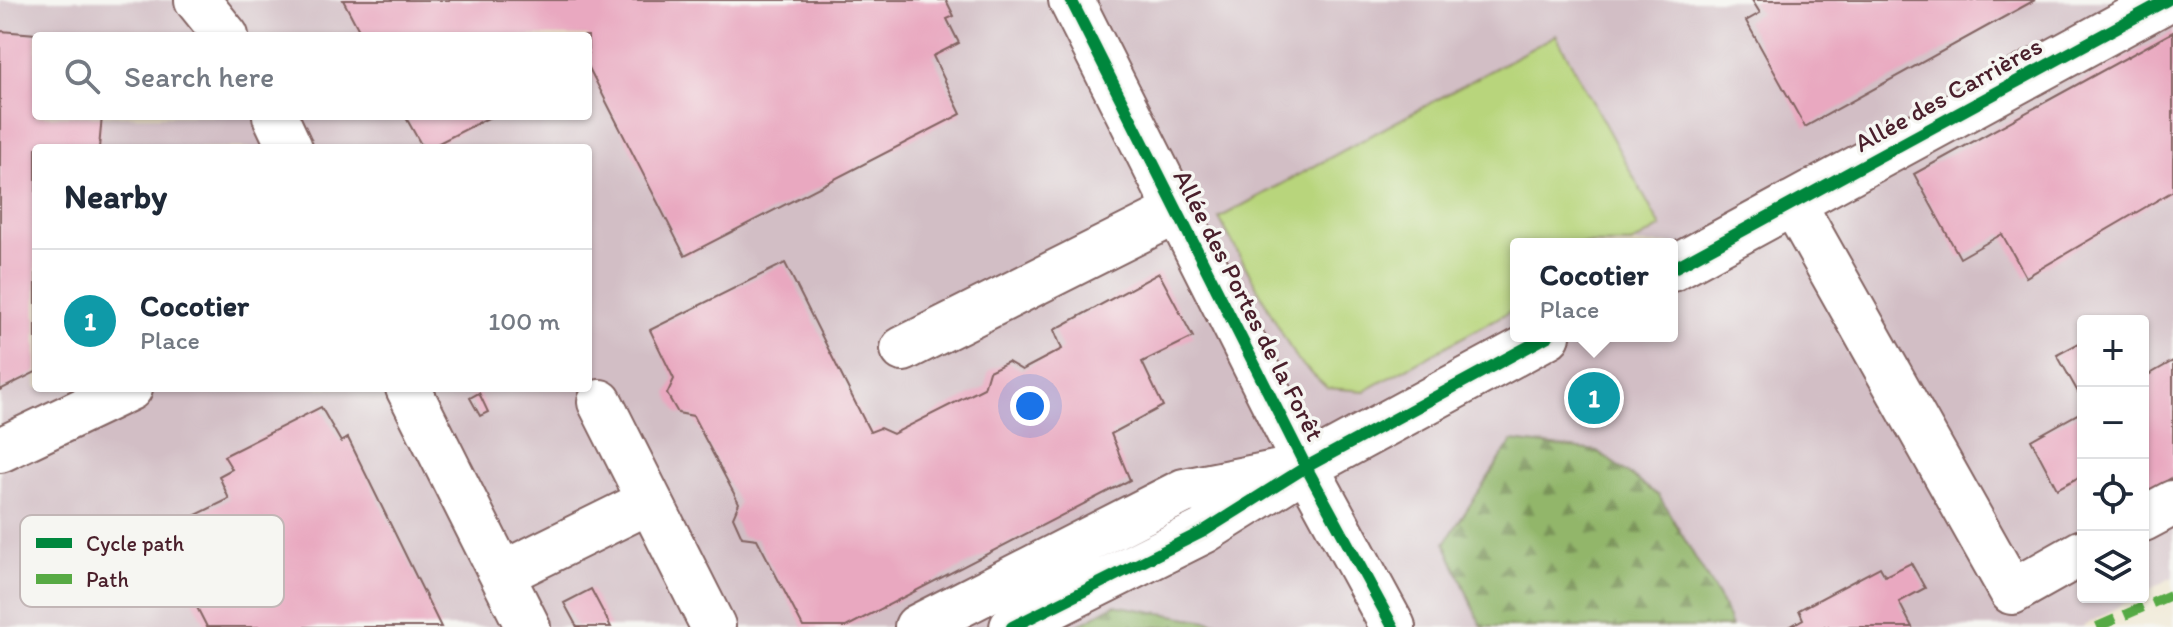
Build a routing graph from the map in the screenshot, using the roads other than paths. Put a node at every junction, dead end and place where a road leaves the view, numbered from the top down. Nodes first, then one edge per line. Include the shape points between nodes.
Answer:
1 (1071, 0) edge
2 (2167, 0) edge
3 (277, 120) edge
4 (288, 144) edge
5 (1793, 203) junction
6 (1178, 211) junction
7 (1678, 266) edge
8 (1537, 342) edge
9 (903, 349) dead end
10 (122, 392) edge
11 (410, 392) edge
12 (600, 402) dead end
13 (0, 450) edge
14 (1306, 467) junction
15 (650, 501) junction
16 (2173, 503) edge
17 (2149, 516) edge
18 (2077, 555) edge
19 (502, 574) junction
20 (713, 626) edge
21 (528, 627) edge
22 (917, 627) edge
23 (1012, 627) edge
24 (1393, 627) edge

1 - 6 street, Allée des Portes de la Forêt
2 - 5 street, Allée des Carrières
3 - 4 street
5 - 7 street, Allée des Carrières
5 - 18 street via 2012,592
6 - 9 street
6 - 14 street, Allée des Portes de la Forêt
8 - 14 street
10 - 13 street
11 - 19 street
12 - 15 street
14 - 22 street via 1184,491
14 - 23 street via 1204,531
14 - 24 street, Allée des Portes de la Forêt
15 - 19 street
15 - 20 street
16 - 17 street
19 - 21 street

